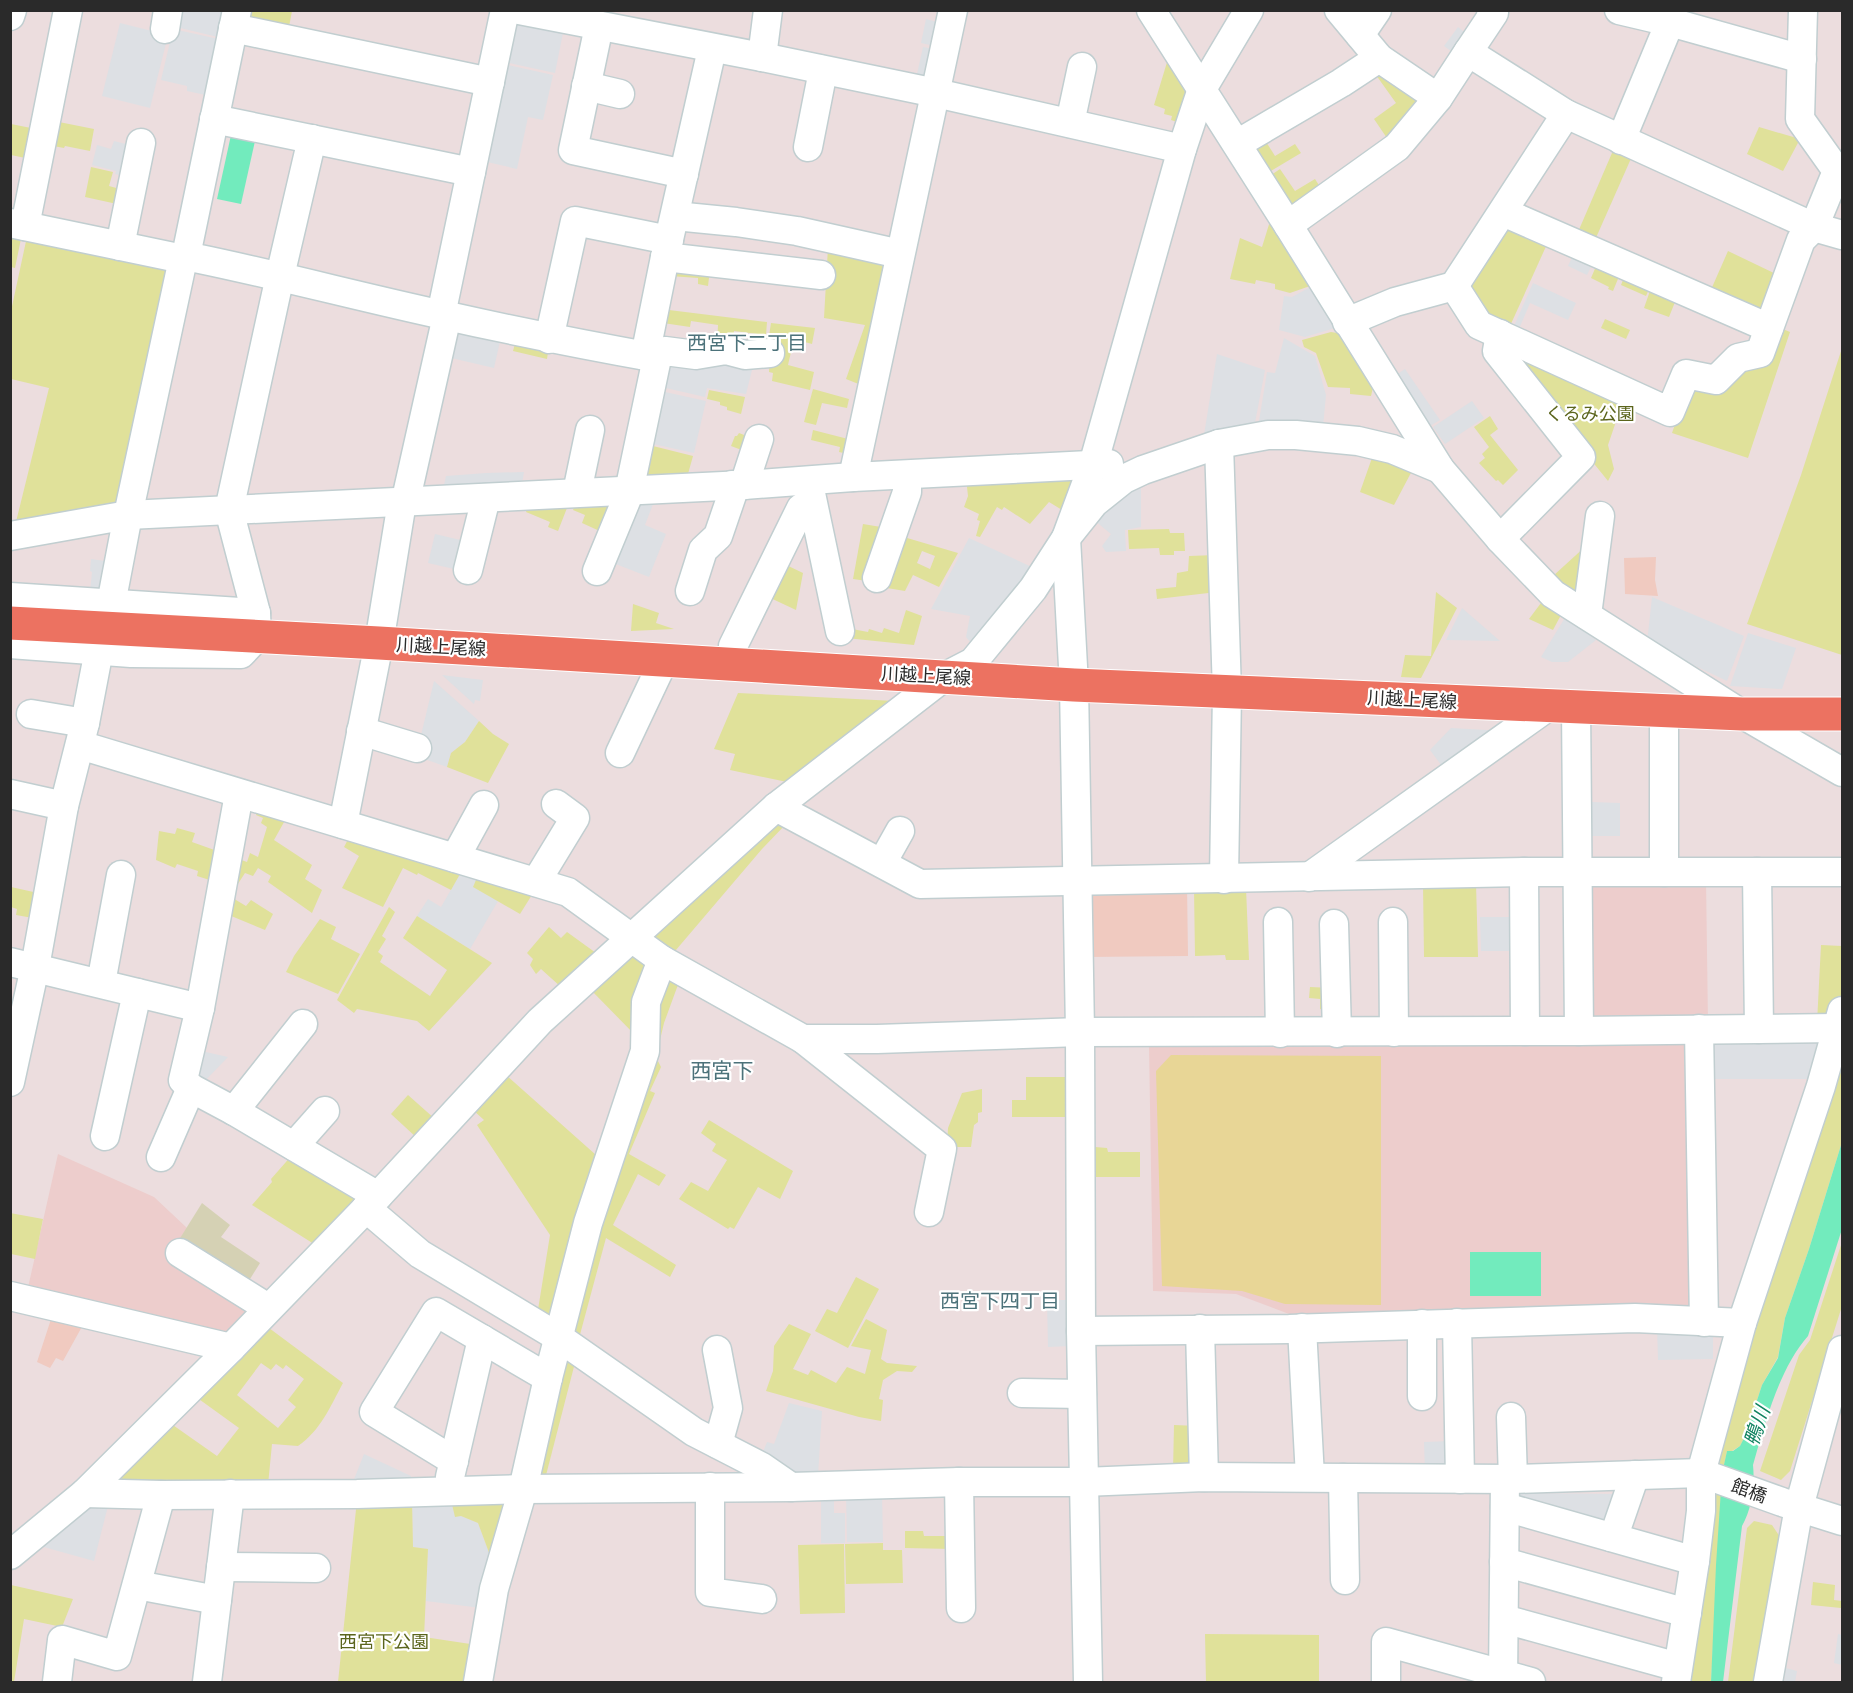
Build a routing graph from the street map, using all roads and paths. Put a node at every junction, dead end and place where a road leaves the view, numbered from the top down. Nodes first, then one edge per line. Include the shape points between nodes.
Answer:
1 (12, 10) edge
2 (68, 10) edge
3 (505, 10) edge
4 (519, 10) edge
5 (768, 10) edge
6 (953, 10) edge
7 (1151, 10) edge
8 (1250, 10) edge
9 (1339, 10) edge
10 (1377, 10) edge
11 (1491, 10) edge
12 (1619, 10) edge
13 (1803, 10) edge
14 (10, 16) edge
15 (235, 19) edge
16 (635, 22) edge
17 (1670, 22) junction
18 (598, 26) junction
19 (1360, 35) junction
20 (712, 49) junction
21 (1468, 52) junction
22 (762, 57) junction
23 (1379, 58) junction
24 (1802, 59) junction
25 (1082, 67) dead end
26 (819, 69) junction
27 (490, 82) junction
28 (586, 86) junction
29 (1202, 89) junction
30 (936, 93) junction
31 (620, 94) dead end
32 (1438, 98) junction
33 (1566, 114) junction
34 (214, 119) junction
35 (1070, 123) junction
36 (312, 139) junction
37 (1621, 140) junction
38 (141, 143) dead end
39 (1237, 144) junction
40 (808, 147) dead end
41 (1182, 149) junction
42 (1840, 171) edge
43 (471, 172) junction
44 (684, 174) junction
45 (1503, 212) junction
46 (18, 224) edge
47 (1288, 225) junction
48 (1814, 227) junction
49 (1842, 235) edge
50 (824, 237) junction
51 (670, 238) junction
52 (120, 246) junction
53 (900, 254) junction
54 (186, 256) junction
55 (280, 276) junction
56 (1454, 286) junction
57 (444, 316) junction
58 (1347, 322) junction
59 (1769, 328) junction
60 (1500, 334) junction
61 (549, 339) junction
62 (771, 353) dead end
63 (651, 357) junction
64 (590, 430) dead end
65 (759, 439) dead end
66 (1219, 444) junction
67 (1170, 460) junction
68 (1093, 465) junction
69 (1440, 469) junction
70 (907, 475) junction
71 (853, 477) junction
72 (738, 485) junction
73 (630, 490) junction
74 (810, 491) junction
75 (577, 492) junction
76 (486, 498) junction
77 (405, 501) junction
78 (229, 510) junction
79 (128, 515) junction
80 (1600, 516) dead end
81 (10, 537) edge
82 (1066, 538) junction
83 (1500, 539) junction
84 (468, 570) dead end
85 (597, 571) dead end
86 (877, 578) dead end
87 (690, 591) dead end
88 (10, 597) edge
89 (111, 604) junction
90 (1587, 615) junction
91 (10, 623) edge
92 (256, 625) junction
93 (840, 631) dead end
94 (379, 643) junction
95 (10, 644) edge
96 (733, 646) dead end
97 (99, 650) junction
98 (664, 660) junction
99 (944, 677) junction
100 (1074, 685) junction
101 (1227, 692) junction
102 (1563, 706) junction
103 (1664, 711) junction
104 (31, 714) dead end
105 (1742, 714) junction
106 (1842, 714) edge
107 (361, 731) junction
108 (82, 734) junction
109 (417, 748) dead end
110 (620, 753) dead end
111 (1842, 772) edge
112 (10, 794) edge
113 (239, 794) junction
114 (556, 804) dead end
115 (484, 805) dead end
116 (64, 806) junction
117 (776, 807) junction
118 (343, 824) junction
119 (900, 831) dead end
120 (455, 858) junction
121 (882, 863) junction
122 (1664, 872) junction
123 (1757, 872) junction
124 (1842, 872) edge
125 (1524, 873) junction
126 (1579, 873) junction
127 (121, 875) dead end
128 (1309, 877) junction
129 (1224, 879) junction
130 (1077, 881) junction
131 (536, 882) junction
132 (1278, 922) dead end
133 (1393, 922) dead end
134 (1334, 924) dead end
135 (632, 939) junction
136 (662, 960) junction
137 (22, 965) edge
138 (101, 983) junction
139 (137, 993) junction
140 (200, 1008) junction
141 (1840, 1020) edge
142 (303, 1024) dead end
143 (1699, 1029) junction
144 (1759, 1029) junction
145 (1525, 1030) junction
146 (1080, 1032) junction
147 (1394, 1032) junction
148 (1579, 1032) junction
149 (1280, 1033) junction
150 (1337, 1033) junction
151 (803, 1039) junction
152 (10, 1082) edge
153 (190, 1088) junction
154 (234, 1111) junction
155 (325, 1111) dead end
156 (105, 1136) dead end
157 (294, 1146) junction
158 (161, 1158) dead end
159 (372, 1202) junction
160 (929, 1212) dead end
161 (180, 1253) dead end
162 (10, 1296) edge
163 (268, 1308) junction
164 (1704, 1322) junction
165 (1457, 1323) junction
166 (1742, 1323) junction
167 (1422, 1324) junction
168 (1302, 1328) junction
169 (1200, 1329) junction
170 (1081, 1331) junction
171 (558, 1337) junction
172 (482, 1339) junction
173 (231, 1348) junction
174 (717, 1350) dead end
175 (1842, 1350) edge
176 (548, 1378) junction
177 (1022, 1393) dead end
178 (1082, 1394) junction
179 (1422, 1396) dead end
180 (1511, 1417) dead end
181 (718, 1444) junction
182 (454, 1461) junction
183 (1635, 1475) junction
184 (1709, 1476) junction
185 (1310, 1477) junction
186 (1204, 1478) junction
187 (1343, 1478) junction
188 (1460, 1479) junction
189 (1509, 1479) junction
190 (959, 1482) junction
191 (1084, 1482) junction
192 (710, 1487) junction
193 (790, 1487) junction
194 (524, 1489) junction
195 (447, 1492) junction
196 (85, 1493) junction
197 (230, 1494) junction
198 (161, 1495) junction
199 (1791, 1505) junction
200 (1505, 1507) junction
201 (1842, 1521) edge
202 (1611, 1537) junction
203 (10, 1555) edge
204 (1695, 1561) junction
205 (1504, 1562) junction
206 (222, 1567) junction
207 (316, 1568) dead end
208 (1345, 1580) dead end
209 (137, 1585) junction
210 (762, 1599) dead end
211 (217, 1600) junction
212 (961, 1608) dead end
213 (1687, 1613) junction
214 (1504, 1619) junction
215 (1677, 1675) edge
216 (1503, 1679) edge
217 (57, 1683) edge
218 (207, 1683) edge
219 (478, 1683) edge
220 (1088, 1683) edge
221 (1386, 1683) edge
222 (1531, 1683) edge
223 (1768, 1683) edge

1 - 14 street
2 - 46 street
3 - 27 street
4 - 18 street
5 - 22 street
6 - 30 street
7 - 29 street
8 - 29 street
9 - 19 street
10 - 19 street
11 - 21 street via 1494,13
12 - 17 street
13 - 24 street
15 - 27 street
15 - 34 street
16 - 18 street
16 - 20 street
17 - 24 street
17 - 37 street
18 - 28 street
19 - 23 street
20 - 22 street
20 - 44 street
21 - 32 street
21 - 33 street
22 - 26 street
23 - 32 street
23 - 39 street
24 - 42 street via 1800,119
25 - 35 street
26 - 30 street
26 - 40 street via 821,81
27 - 43 street
28 - 31 street
28 - 44 street via 573,150
29 - 39 street
29 - 41 street
30 - 35 street
30 - 53 street
32 - 47 street via 1397,147
33 - 37 street
33 - 45 street
34 - 36 street
34 - 54 street
35 - 41 street
36 - 43 street
36 - 55 street
37 - 48 street
38 - 52 street
39 - 47 street
41 - 68 street
42 - 48 street
43 - 57 street
44 - 51 street
45 - 56 street
45 - 59 street
46 - 52 street
47 - 58 street
48 - 49 street
48 - 59 street via 1801,240
50 - 51 street via 756,225
50 - 51 street via 820,286
50 - 53 street
51 - 61 street via 575,221
51 - 63 street
52 - 54 street
53 - 71 street
54 - 55 street
54 - 79 street
55 - 57 street
55 - 78 street
56 - 58 street via 1395,302
56 - 60 street via 1479,324
57 - 61 street
57 - 77 street
58 - 69 street
59 - 60 street via 1760,353 1738,358 1716,380 1686,374 1670,412
60 - 83 street via 1497,351 1581,457
61 - 63 street
62 - 63 street via 745,355 726,350 696,355 665,351
63 - 73 street
64 - 75 street
65 - 72 street
66 - 67 street
66 - 69 street via 1268,435 1323,437 1392,449
66 - 101 street
67 - 68 street
67 - 82 street via 1124,479 1094,503
68 - 70 street
68 - 82 street
69 - 83 street
70 - 71 street
70 - 86 street via 907,492
71 - 74 street
72 - 73 street
72 - 74 street
72 - 87 street via 718,536 702,550
73 - 75 street
73 - 85 street
74 - 93 street
74 - 96 street
75 - 76 street
76 - 77 street
76 - 84 street
77 - 78 street
77 - 94 street
78 - 79 street
78 - 92 street
79 - 81 street
79 - 89 street
80 - 90 street
82 - 99 street via 1033,589 973,662
82 - 100 street
83 - 90 street via 1553,594
88 - 89 street
89 - 92 street
90 - 105 street
91 - 92 main road, 川越上尾線
92 - 94 main road, 川越上尾線
92 - 97 street via 241,654
94 - 98 main road, 川越上尾線
94 - 107 street
95 - 97 street
97 - 108 street
98 - 99 main road, 川越上尾線
98 - 110 street
99 - 100 main road, 川越上尾線
99 - 117 street
100 - 101 main road, 川越上尾線
100 - 130 street
101 - 102 main road, 川越上尾線
101 - 129 street
102 - 103 main road, 川越上尾線
102 - 126 street
102 - 128 street
103 - 105 main road, 川越上尾線
103 - 122 street
104 - 108 street
105 - 106 main road, 川越上尾線
105 - 111 street
107 - 109 street
107 - 118 street
108 - 113 street
108 - 116 street
112 - 116 street
113 - 118 street
113 - 140 street
114 - 131 street via 575,818
115 - 120 street
116 - 137 street
117 - 121 street
117 - 135 street
118 - 120 street
119 - 121 street
120 - 131 street
121 - 130 street via 920,884
122 - 123 street
122 - 126 street
123 - 124 street
123 - 144 street
125 - 126 street
125 - 128 street
125 - 145 street
126 - 148 street
127 - 138 street
128 - 129 street
129 - 130 street
130 - 146 street
131 - 135 street via 568,892
132 - 149 street
133 - 147 street
134 - 150 street
135 - 136 street
135 - 159 street via 540,1021
136 - 151 street
136 - 171 street via 646,1002 645,1051 588,1223
137 - 138 street
137 - 152 street
138 - 139 street
139 - 140 street
139 - 156 street
140 - 153 street via 183,1080
141 - 144 street
141 - 166 street
142 - 154 street
143 - 144 street
143 - 148 street
143 - 164 street
145 - 147 street
145 - 148 street
146 - 149 street
146 - 151 street
146 - 170 street
147 - 150 street
149 - 150 street
151 - 160 street via 942,1149
153 - 154 street
153 - 158 street
154 - 157 street
155 - 157 street
157 - 159 street
159 - 163 street
159 - 171 street via 420,1254
161 - 163 street
162 - 173 street
163 - 173 street
164 - 165 street via 1635,1318
164 - 166 street
165 - 167 street
165 - 188 street
166 - 184 street
167 - 168 street
167 - 179 street
168 - 169 street
168 - 185 street
169 - 170 street
169 - 186 street
170 - 178 street
171 - 176 street
171 - 181 street via 694,1432
172 - 176 street
172 - 182 street
172 - 182 street via 436,1312 374,1412
173 - 196 street
174 - 181 street via 728,1408
175 - 199 street
176 - 194 street
177 - 178 street
178 - 191 street
180 - 189 street
181 - 193 street
182 - 195 street
183 - 184 street
183 - 189 street
183 - 202 street
184 - 199 street, 館橋
184 - 204 street
185 - 186 street
185 - 187 street
186 - 191 street
187 - 188 street
187 - 208 street
188 - 189 street
189 - 200 street
190 - 191 street
190 - 193 street
190 - 212 street
191 - 220 street
192 - 193 street
192 - 194 street
192 - 210 street via 710,1592
194 - 195 street
194 - 219 street via 494,1589
195 - 197 street
196 - 198 street
196 - 203 street
197 - 198 street
197 - 206 street
198 - 209 street
199 - 201 street, 館橋
199 - 223 street
200 - 202 street
200 - 205 street
202 - 204 street
204 - 213 street
205 - 213 street
205 - 214 street
206 - 207 street
206 - 211 street
209 - 211 street
209 - 217 street via 117,1656 62,1640
211 - 218 street
213 - 215 street
214 - 215 street
214 - 216 street
216 - 221 street via 1386,1642
216 - 222 street

